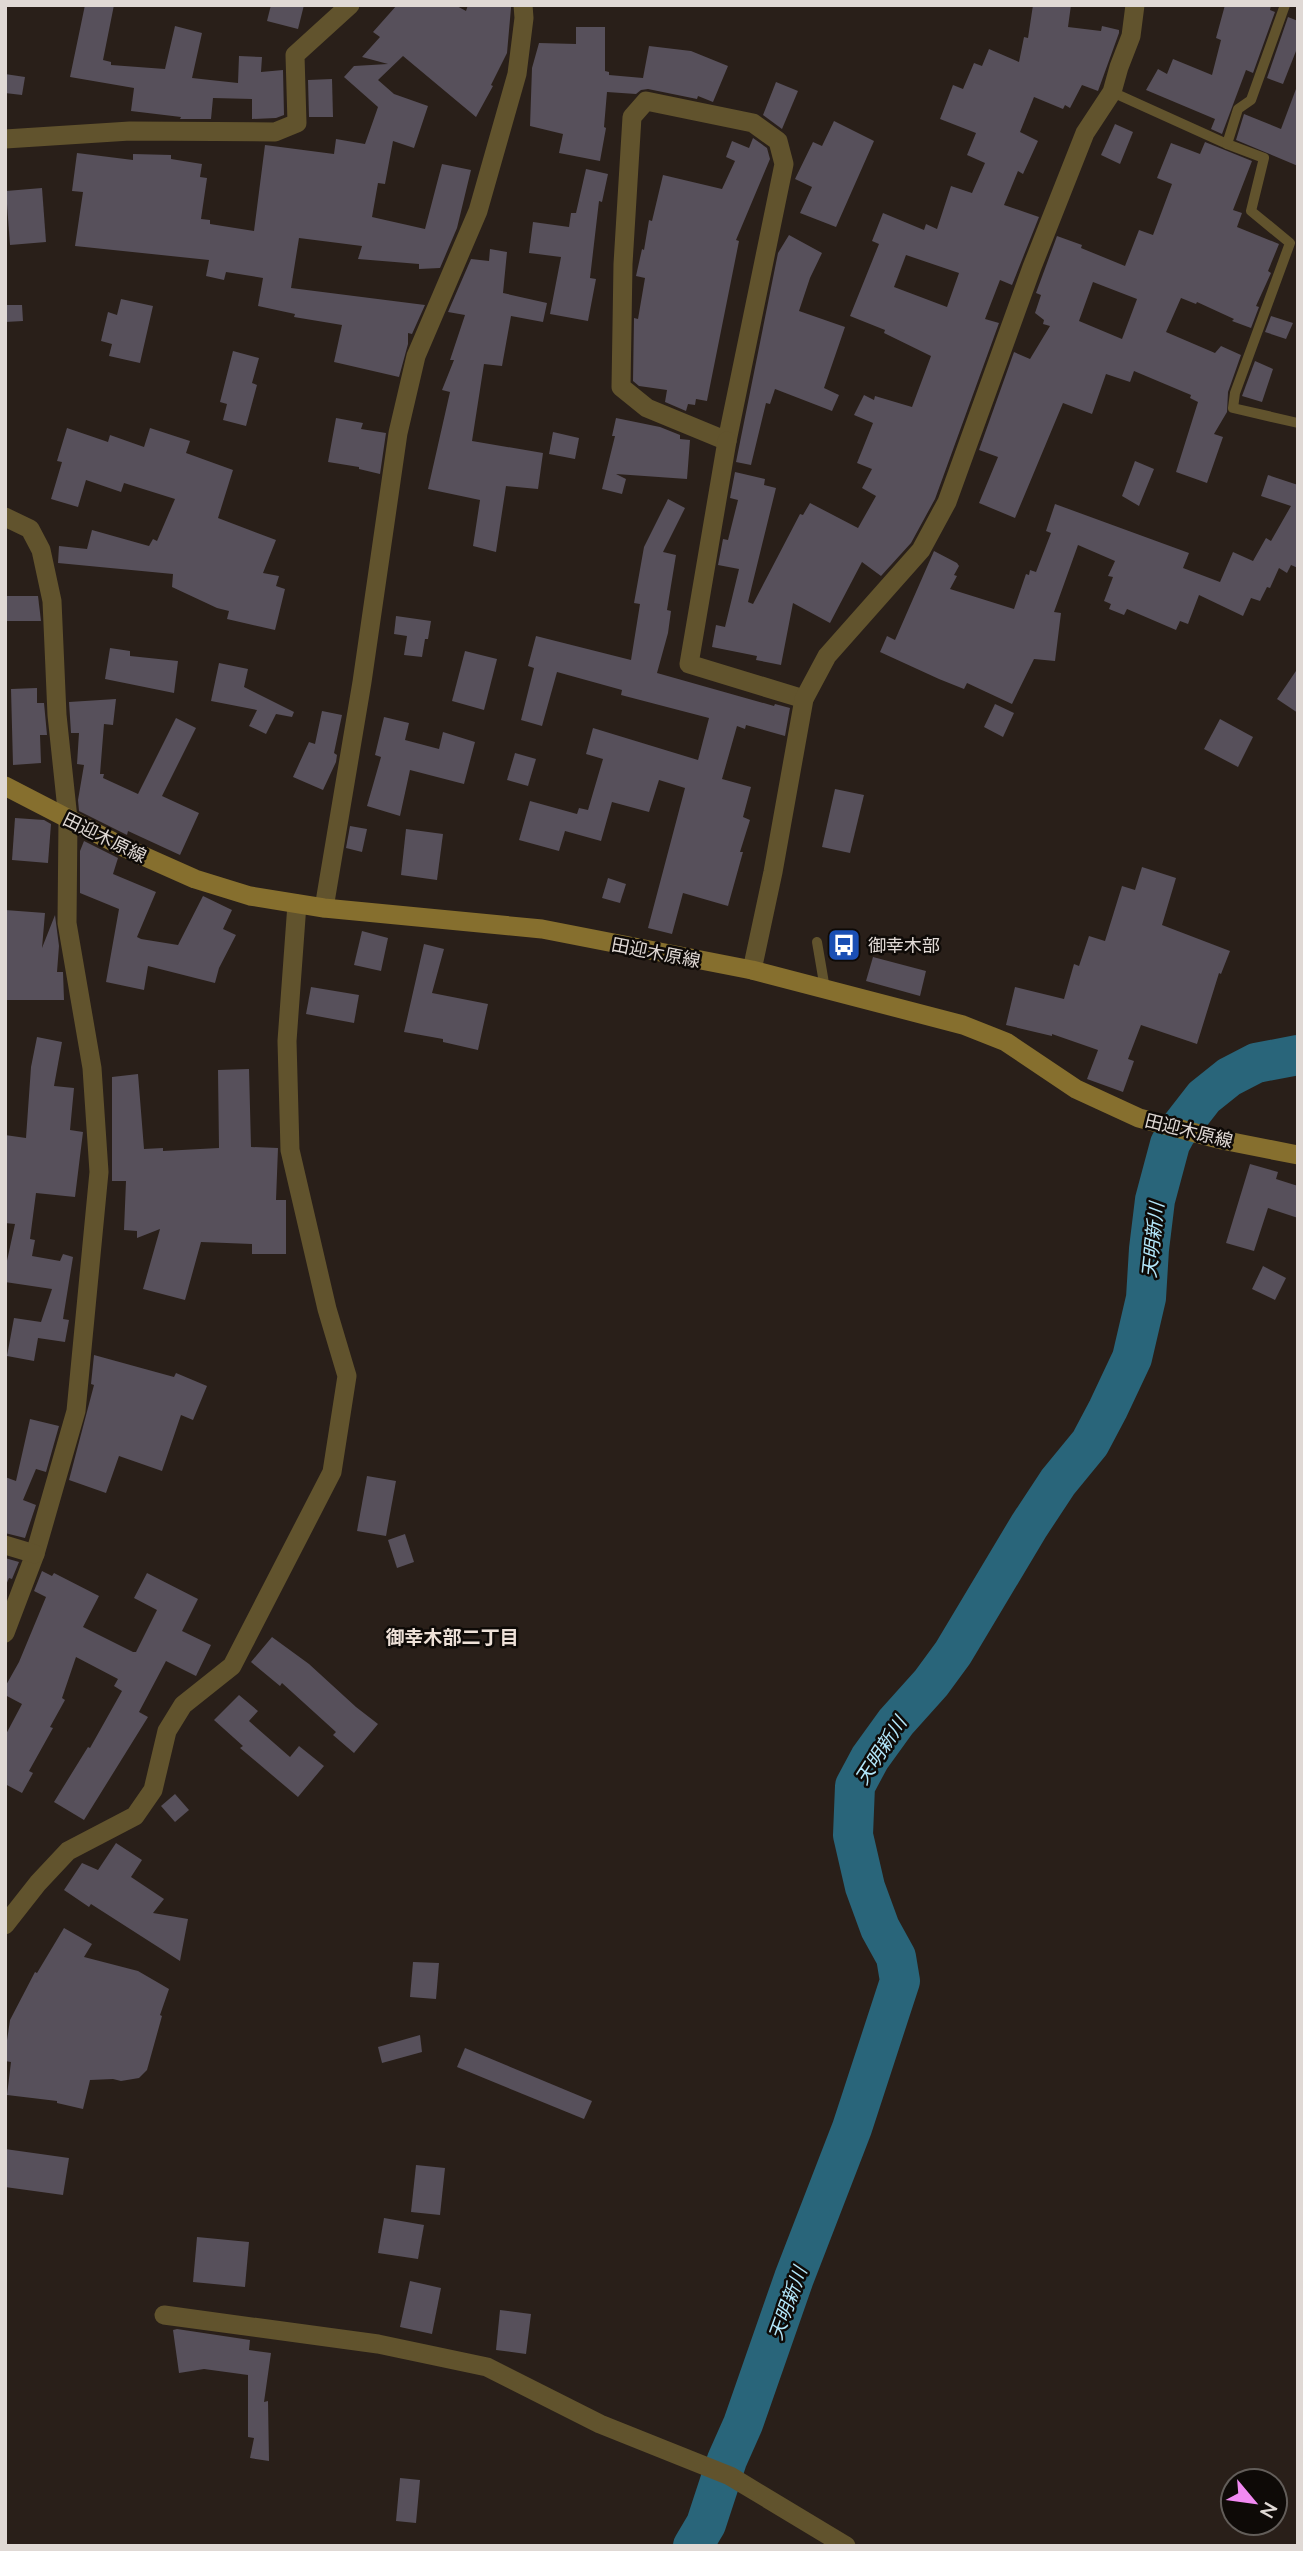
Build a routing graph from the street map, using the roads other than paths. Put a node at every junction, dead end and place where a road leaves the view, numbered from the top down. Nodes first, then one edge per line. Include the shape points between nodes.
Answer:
1 (350, 5) edge
2 (523, 5) edge
3 (1135, 5) edge
4 (1285, 5) edge
5 (1112, 92) junction
6 (5, 139) edge
7 (1227, 144) junction
8 (1298, 423) edge
9 (727, 441) junction
10 (5, 517) edge
11 (804, 699) junction
12 (5, 786) edge
13 (68, 819) junction
14 (297, 904) junction
15 (324, 908) junction
16 (817, 942) dead end
17 (752, 970) junction
18 (825, 989) junction
19 (1298, 1155) edge
20 (5, 1545) edge
21 (35, 1554) junction
22 (5, 1633) edge
23 (5, 1925) edge
24 (164, 2315) dead end
25 (846, 2546) edge

1 - 6 street via 295,55 297,123 286,128 275,132 130,131
2 - 15 street via 517,75 478,211 416,356 398,433
3 - 5 street via 1131,36
4 - 7 lane via 1251,100 1238,109
5 - 7 lane
5 - 11 street via 1085,133 947,502 921,550 827,656
7 - 8 lane via 1264,158 1251,211 1290,243 1233,408
9 - 9 street via 647,408 621,387 632,117 646,101 752,123 778,141 784,164
9 - 11 street via 689,664
10 - 13 street via 30,529 41,550 50,588
11 - 17 street
12 - 13 main road, 田迎木原線
13 - 14 main road, 田迎木原線 via 195,879
13 - 21 street via 67,923 92,1068 99,1172 76,1411
14 - 15 main road, 田迎木原線
14 - 23 street via 287,1041 290,1150 347,1376 332,1472 232,1666 183,1705 167,1731 153,1790 135,1816 68,1851
15 - 17 main road, 田迎木原線 via 542,929
16 - 18 lane
17 - 18 main road, 田迎木原線
18 - 19 main road, 田迎木原線 via 963,1025 1006,1042 1076,1089 1139,1118
20 - 21 street
21 - 22 street
24 - 25 street via 378,2344 487,2367 600,2424 730,2476

